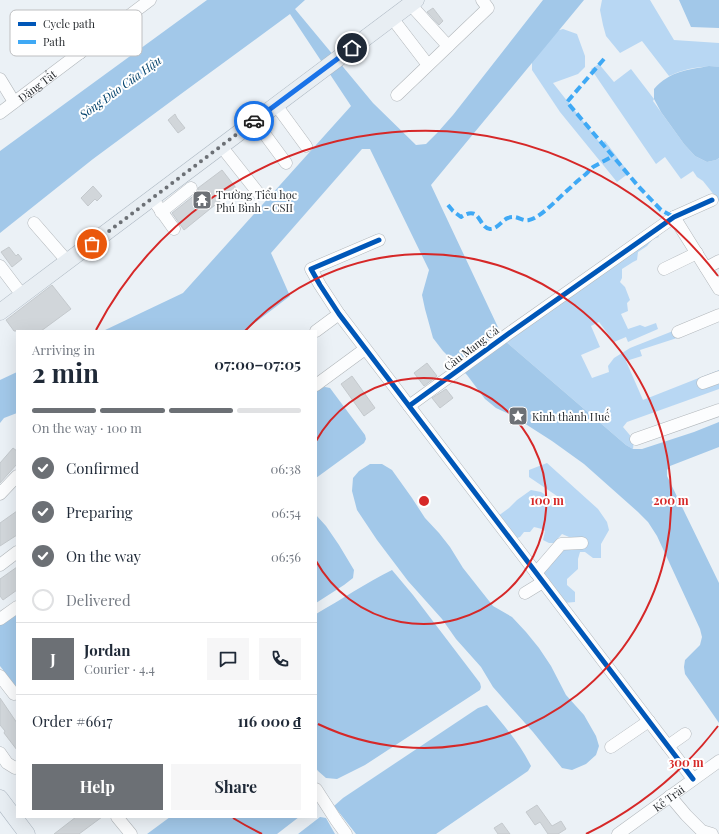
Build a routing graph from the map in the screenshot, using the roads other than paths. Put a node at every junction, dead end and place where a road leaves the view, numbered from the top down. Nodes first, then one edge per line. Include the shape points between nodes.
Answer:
1 (482, 0) edge
2 (146, 1) edge
3 (413, 2) edge
4 (135, 10) edge
5 (392, 18) junction
6 (448, 46) junction
7 (76, 56) edge
8 (428, 65) junction
9 (0, 79) edge
10 (397, 95) dead end
11 (14, 102) junction
12 (276, 105) junction
13 (0, 113) edge
14 (255, 121) junction
15 (221, 146) junction
16 (306, 146) dead end
17 (286, 163) dead end
18 (191, 188) dead end
19 (259, 194) dead end
20 (152, 198) junction
21 (712, 200) dead end
22 (161, 212) junction
23 (674, 217) junction
24 (34, 223) dead end
25 (174, 229) dead end
26 (379, 240) dead end
27 (697, 253) junction
28 (719, 261) edge
29 (68, 262) junction
30 (0, 266) edge
31 (706, 268) junction
32 (664, 269) dead end
33 (719, 289) edge
34 (22, 295) junction
35 (0, 312) edge
36 (339, 314) junction
37 (719, 314) edge
38 (317, 330) edge
39 (678, 332) dead end
40 (365, 348) junction
41 (719, 377) edge
42 (703, 383) dead end
43 (317, 384) edge
44 (409, 406) junction
45 (719, 410) edge
46 (636, 439) dead end
47 (16, 477) edge
48 (0, 494) edge
49 (582, 543) dead end
50 (16, 553) edge
51 (0, 564) edge
52 (539, 577) junction
53 (525, 594) dead end
54 (16, 608) edge
55 (0, 619) edge
56 (0, 676) edge
57 (14, 694) dead end
58 (649, 721) junction
59 (685, 734) dead end
60 (668, 746) junction
61 (611, 747) dead end
62 (0, 753) edge
63 (719, 761) edge
64 (16, 768) edge
65 (693, 779) junction
66 (317, 791) edge
67 (670, 796) junction
68 (0, 798) edge
69 (118, 818) edge
70 (27, 834) edge
71 (130, 834) edge
72 (346, 834) edge
73 (618, 834) edge
74 (712, 834) edge

1 - 6 street via 488,8
2 - 4 street, Đặng Tất
3 - 5 main road
3 - 6 street
5 - 8 street
5 - 12 main road
6 - 8 street
7 - 11 street, Đặng Tất
8 - 10 street
9 - 11 street
11 - 13 street, Đặng Tất
12 - 14 main road
12 - 16 street
14 - 15 main road
14 - 17 street
15 - 19 street
15 - 20 main road
18 - 22 street
20 - 22 street
20 - 29 main road
21 - 23 street, Cầu Mang Cá
22 - 25 street
23 - 27 street
23 - 44 street, Cầu Mang Cá
24 - 29 street
26 - 36 street via 311,269
27 - 31 street
27 - 32 street
28 - 31 street
29 - 34 main road
30 - 34 street
31 - 33 street
34 - 35 main road
36 - 38 street
36 - 40 street
37 - 39 street
40 - 43 street
40 - 44 street
41 - 42 street
44 - 52 street
45 - 46 street
47 - 48 street
49 - 52 street via 562,544
50 - 51 street
52 - 53 street
52 - 58 street
54 - 55 street
56 - 57 street
58 - 60 street
58 - 61 street
59 - 60 street
60 - 65 street
62 - 64 street via 7,763
63 - 65 street, Kẻ Trài
65 - 67 street, Kẻ Trài
66 - 72 street
67 - 73 street, Kẻ Trài
67 - 74 street via 702,831
68 - 70 main road
69 - 71 street

